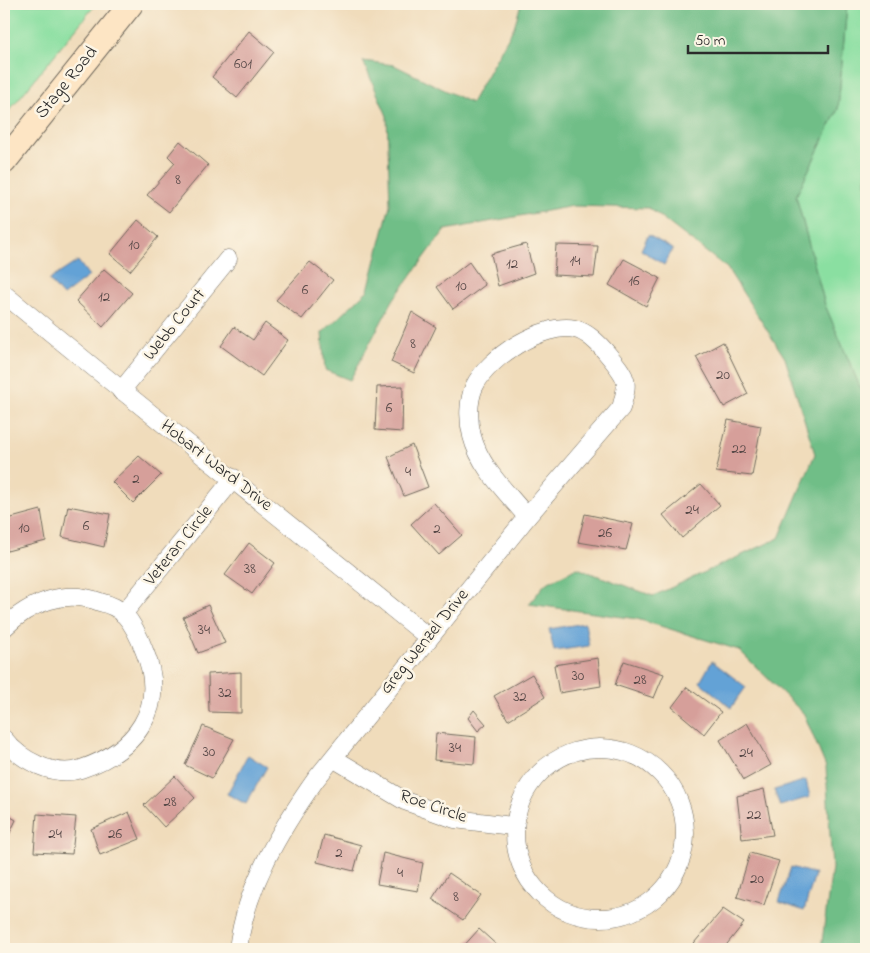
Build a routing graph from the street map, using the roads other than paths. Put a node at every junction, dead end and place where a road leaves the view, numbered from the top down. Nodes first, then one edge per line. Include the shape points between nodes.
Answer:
1 (131, 4) edge
2 (4, 162) edge
3 (228, 259) dead end
4 (4, 294) edge
5 (122, 391) junction
6 (234, 478) junction
7 (527, 517) junction
8 (124, 614) junction
9 (4, 628) edge
10 (428, 638) junction
11 (4, 739) edge
12 (333, 758) junction
13 (512, 826) junction
14 (238, 949) edge

1 - 2 street, Stage Road
3 - 5 street, Webb Court
4 - 5 street, Hobart Ward Drive
5 - 6 street, Hobart Ward Drive
6 - 8 street, Veteran Circle
6 - 10 street, Hobart Ward Drive
7 - 7 street, Greg Wenzel Drive via 621,408 626,392 626,379 609,356 593,340 575,329 545,331 523,341 491,365 474,386 470,401 472,437 480,458
7 - 10 street, Greg Wenzel Drive
8 - 9 street via 110,605 71,595 49,599 14,618
8 - 11 street via 141,641 153,682 148,718 132,739 99,763 73,772 44,767 26,759
10 - 12 street, Greg Wenzel Drive
12 - 13 street, Roe Circle via 405,801 455,819
12 - 14 street, Greg Wenzel Drive via 289,818 268,855 252,895
13 - 13 street via 522,862 533,883 562,912 578,918 604,919 633,911 656,898 683,863 687,846 685,821 676,794 662,773 645,759 622,751 591,748 572,752 550,763 535,775 524,792

